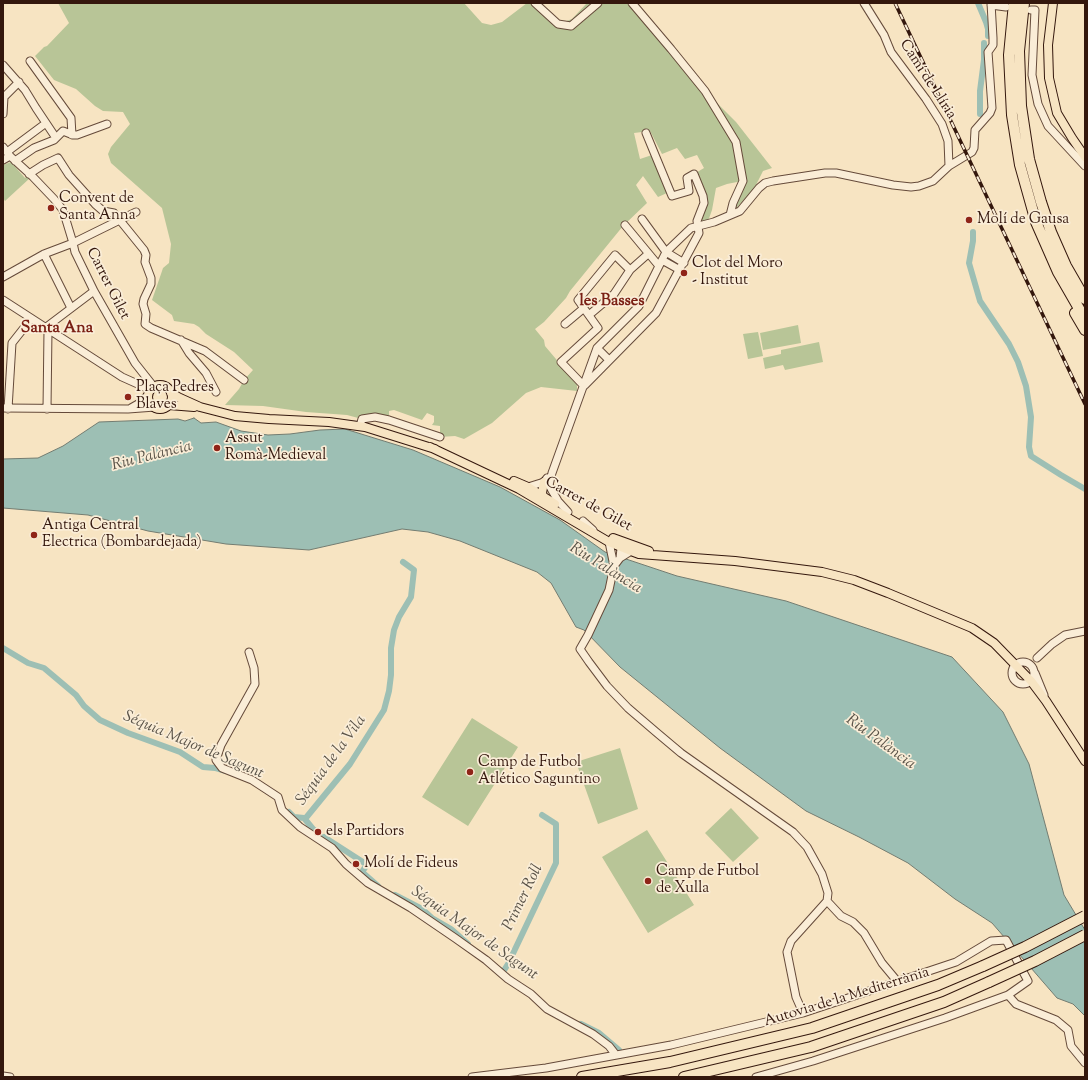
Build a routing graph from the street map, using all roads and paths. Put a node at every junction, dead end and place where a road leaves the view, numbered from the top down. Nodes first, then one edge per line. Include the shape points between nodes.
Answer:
1 (535, 3) edge
2 (598, 3) edge
3 (632, 3) edge
4 (864, 3) edge
5 (1053, 3) edge
6 (991, 4) edge
7 (1010, 5) edge
8 (1027, 6) edge
9 (30, 61) dead end
10 (3, 65) edge
11 (19, 82) junction
12 (3, 98) edge
13 (3, 114) edge
14 (107, 124) dead end
15 (42, 126) dead end
16 (646, 133) dead end
17 (72, 135) junction
18 (56, 138) junction
19 (9, 154) edge
20 (1085, 157) edge
21 (3, 160) edge
22 (1020, 165) junction
23 (949, 166) junction
24 (1085, 166) edge
25 (29, 174) junction
26 (136, 212) dead end
27 (730, 215) junction
28 (1045, 216) junction
29 (642, 219) dead end
30 (120, 220) junction
31 (626, 225) dead end
32 (699, 226) junction
33 (73, 243) junction
34 (666, 252) junction
35 (44, 254) junction
36 (648, 254) junction
37 (660, 263) junction
38 (684, 263) junction
39 (630, 270) junction
40 (680, 270) junction
41 (3, 277) edge
42 (1085, 289) edge
43 (94, 291) junction
44 (1085, 299) edge
45 (3, 300) edge
46 (71, 308) junction
47 (584, 308) junction
48 (589, 315) junction
49 (31, 319) junction
50 (1085, 319) edge
51 (566, 324) dead end
52 (47, 329) junction
53 (1085, 330) edge
54 (181, 340) junction
55 (597, 348) junction
56 (609, 360) junction
57 (244, 380) dead end
58 (584, 386) junction
59 (151, 390) junction
60 (216, 392) dead end
61 (171, 393) junction
62 (169, 404) junction
63 (155, 407) junction
64 (200, 407) junction
65 (5, 408) edge
66 (47, 409) junction
67 (128, 409) junction
68 (360, 426) junction
69 (440, 437) dead end
70 (547, 484) junction
71 (525, 489) junction
72 (543, 496) junction
73 (568, 512) junction
74 (573, 521) junction
75 (583, 521) junction
76 (609, 542) junction
77 (621, 548) junction
78 (642, 549) junction
79 (630, 551) junction
80 (667, 555) junction
81 (612, 556) junction
82 (620, 558) junction
83 (614, 566) junction
84 (1085, 631) edge
85 (249, 652) dead end
86 (1037, 658) junction
87 (1028, 663) junction
88 (1016, 664) junction
89 (1034, 670) junction
90 (1031, 681) junction
91 (1046, 701) junction
92 (1085, 761) edge
93 (827, 901) junction
94 (1085, 916) edge
95 (1085, 935) edge
96 (897, 982) junction
97 (1008, 996) junction
98 (803, 1013) junction
99 (616, 1055) junction
100 (1085, 1063) edge
101 (3, 1076) edge
102 (10, 1077) edge
103 (472, 1077) edge
104 (582, 1077) edge
105 (684, 1077) edge
106 (756, 1077) edge

1 - 2 street via 558,24 571,26
3 - 27 street via 705,91 736,142 743,181
4 - 23 street, Camí de Llíria via 884,35 891,52 942,124 948,141
5 - 20 main road via 1048,45 1049,78 1057,113
6 - 7 street
6 - 23 street via 993,45 988,52 992,108 975,130 972,152
7 - 22 highway via 1012,115
8 - 24 street via 1035,10 1032,75 1038,104 1048,126
8 - 28 highway via 1019,51 1021,106 1029,159
9 - 17 street via 71,118
10 - 11 street
11 - 12 street
11 - 18 street
12 - 13 street
14 - 17 street
15 - 19 street
16 - 32 street via 672,196 690,191 688,178 694,174 704,203 697,221
17 - 18 street via 63,131
18 - 19 street via 34,148
19 - 21 street
19 - 25 street, Carrer Gilet
22 - 50 highway via 1036,222 1058,272
22 - 53 highway via 1024,198 1032,222 1053,275
23 - 27 street via 933,181 911,186 893,185 836,173 773,181 765,183 740,211
25 - 30 street via 58,158 69,175 95,204 114,213
25 - 33 street, Carrer Gilet via 63,210
26 - 30 street
27 - 32 street
28 - 42 highway
28 - 44 highway via 1066,266
29 - 34 street
30 - 33 street
30 - 54 street via 146,255 145,262 151,284 143,304 145,324
31 - 36 street
32 - 34 street via 691,228
32 - 38 street via 700,233
33 - 35 street
33 - 43 street, Carrer Gilet
34 - 37 street
34 - 38 street
35 - 41 street
35 - 46 street
36 - 37 street
36 - 39 street
37 - 40 street
37 - 55 street via 639,306
38 - 40 street
39 - 47 street via 615,255 578,300
39 - 48 street via 614,294
40 - 56 street via 656,313
43 - 46 street
43 - 59 street, Carrer Gilet
45 - 49 street
46 - 52 street
47 - 48 street
47 - 51 street
48 - 58 street via 598,328 561,362
49 - 52 street
49 - 65 street via 12,343
52 - 59 street via 122,377
52 - 66 street
54 - 57 street via 205,351
54 - 60 street via 206,373
55 - 56 street
55 - 58 street
56 - 58 street
58 - 70 street
59 - 61 main road via 163,385
59 - 63 main road via 150,402
59 - 67 street via 138,404
61 - 62 main road via 172,399
61 - 64 main road, Carrer de Gilet
62 - 63 main road via 162,408
62 - 64 main road, Carrer de Gilet
63 - 67 street
64 - 68 main road, Carrer de Gilet via 236,416 269,420
65 - 66 street
66 - 67 street
68 - 69 street via 362,419 375,417
68 - 71 main road, Carrer de Gilet via 430,447
70 - 71 street
70 - 72 main road
70 - 73 street
71 - 72 main road
71 - 74 main road, Carrer de Gilet
72 - 73 main road, Carrer de Gilet
72 - 74 main road
73 - 75 main road, Carrer de Gilet
74 - 76 main road, Carrer de Gilet
75 - 77 street
75 - 78 main road, Carrer de Gilet via 612,537
76 - 77 main road, Carrer de Gilet
76 - 81 street
77 - 78 street via 626,546
77 - 79 main road, Carrer de Gilet
77 - 81 street
77 - 82 street
78 - 80 main road, Carrer de Gilet
79 - 80 main road, Carrer de Gilet via 639,554
79 - 82 street
80 - 88 main road via 822,572 854,580 972,628 994,643
81 - 83 street
82 - 83 street
83 - 93 street via 609,590 580,649 607,686 628,708 681,753 793,832 807,847 822,874 828,893
84 - 86 street via 1065,635
85 - 99 street via 255,684 221,745 216,760 222,768 252,780 278,797 282,810 300,827 332,848 368,883 455,938 531,994 546,1009 593,1034
86 - 87 street
86 - 89 street
87 - 88 street via 1022,661
87 - 89 street
88 - 90 main road
88 - 90 street via 1012,674 1014,680 1019,684
89 - 90 street
89 - 91 street
90 - 91 main road
91 - 92 main road
93 - 96 street via 841,916 864,933 882,964
93 - 98 street via 788,947 788,962 796,997
94 - 104 highway, Autovia de la Mediterrània, bridge via 1026,947 938,985 812,1028 670,1062
95 - 105 highway, bridge via 1035,961 944,1002 811,1047
96 - 97 street via 956,962 991,941 1006,940 1028,981
96 - 98 street
97 - 100 street via 1016,1004 1056,1020 1068,1030 1071,1046
97 - 106 street via 813,1061
98 - 99 street via 671,1045
99 - 103 street via 546,1068
101 - 102 street

